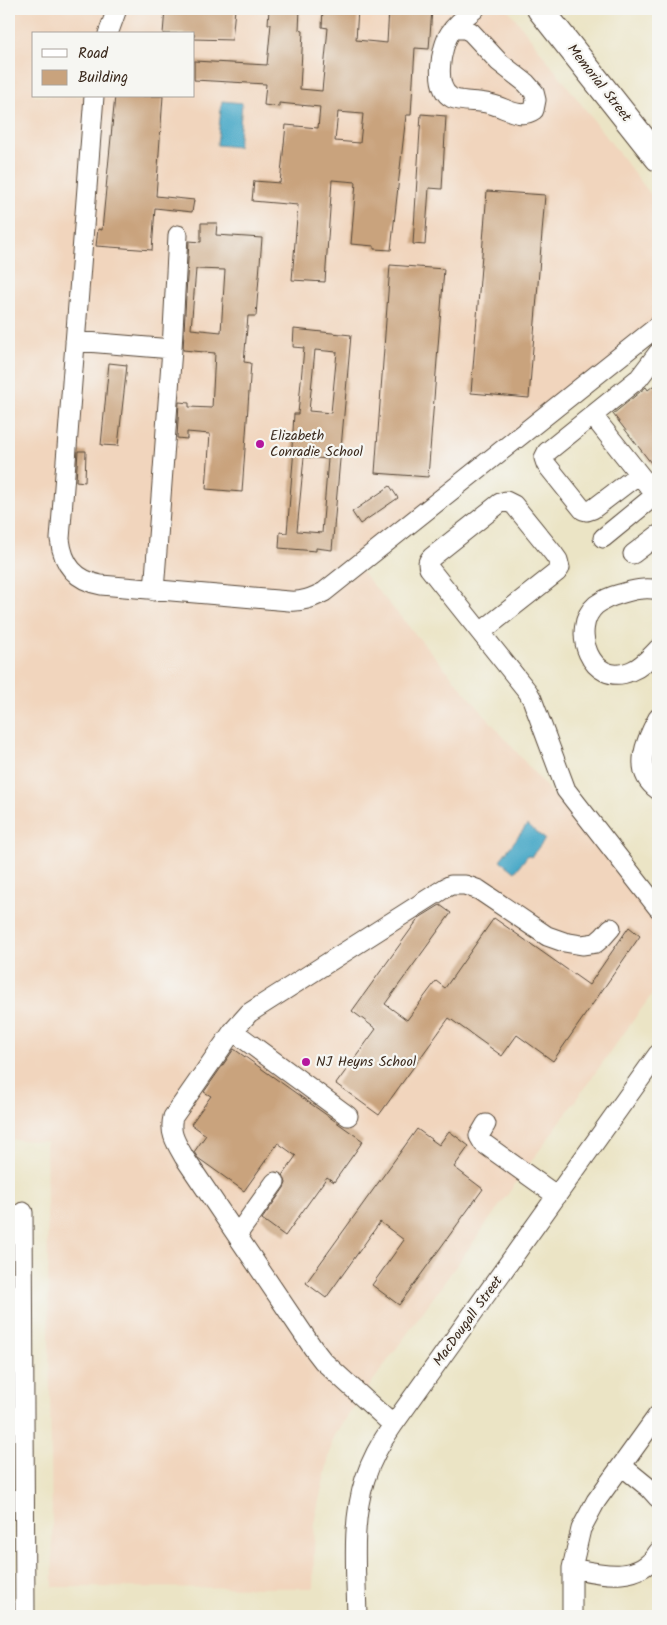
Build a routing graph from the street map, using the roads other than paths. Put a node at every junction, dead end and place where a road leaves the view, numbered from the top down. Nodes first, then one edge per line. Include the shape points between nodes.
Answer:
1 (118, 9) edge
2 (475, 9) edge
3 (490, 9) edge
4 (540, 9) edge
5 (454, 29) junction
6 (109, 32) edge
7 (476, 36) junction
8 (94, 98) edge
9 (658, 158) edge
10 (178, 235) dead end
11 (658, 326) edge
12 (75, 341) junction
13 (172, 348) junction
14 (658, 354) edge
15 (593, 416) junction
16 (638, 474) junction
17 (658, 495) edge
18 (658, 534) edge
19 (603, 538) dead end
20 (633, 554) dead end
21 (658, 590) edge
22 (154, 591) junction
23 (481, 632) junction
24 (658, 649) edge
25 (658, 718) edge
26 (658, 790) edge
27 (658, 908) edge
28 (612, 928) dead end
29 (233, 1032) junction
30 (658, 1054) edge
31 (348, 1116) dead end
32 (486, 1124) dead end
33 (275, 1182) dead end
34 (558, 1196) junction
35 (23, 1212) dead end
36 (237, 1236) junction
37 (658, 1414) edge
38 (393, 1425) junction
39 (622, 1466) junction
40 (658, 1498) edge
41 (658, 1552) edge
42 (572, 1568) junction
43 (25, 1616) edge
44 (356, 1616) edge
45 (572, 1616) edge

1 - 6 street
2 - 5 street
3 - 7 street via 480,22
4 - 9 highway, Memorial Street
5 - 7 street via 465,29
5 - 7 street via 442,51 441,73 443,88 452,98 488,103 520,114 534,110 534,92 499,62
8 - 12 street
10 - 13 street
11 - 22 street via 324,592 307,600 289,601
12 - 13 street
12 - 22 street via 60,539 62,552 68,565 83,580
13 - 22 street
14 - 15 street via 639,378
15 - 16 street
15 - 16 street via 547,452 546,464 587,512
16 - 17 street
17 - 19 street
18 - 20 street
21 - 24 street via 638,589 601,602 587,619 585,635 595,665 614,675 637,668
23 - 23 street via 429,568 428,562 506,500 514,504 553,553 560,568
23 - 27 street via 531,696 571,797
25 - 26 street via 645,742 643,759 646,775
28 - 29 street via 596,943 564,942 547,936 479,890 466,885 451,886 438,891 249,1013
29 - 31 street
29 - 36 street via 173,1117 172,1129 184,1157
30 - 34 street, MacDougall Street
32 - 34 street via 480,1134 482,1142
33 - 36 street
34 - 38 street, MacDougall Street
35 - 43 street
36 - 38 street via 318,1355
37 - 39 street
38 - 44 street, MacDougall Street via 374,1456 358,1506
39 - 40 street
39 - 42 street via 588,1514 576,1545
41 - 42 street via 650,1563 623,1575
42 - 45 street

